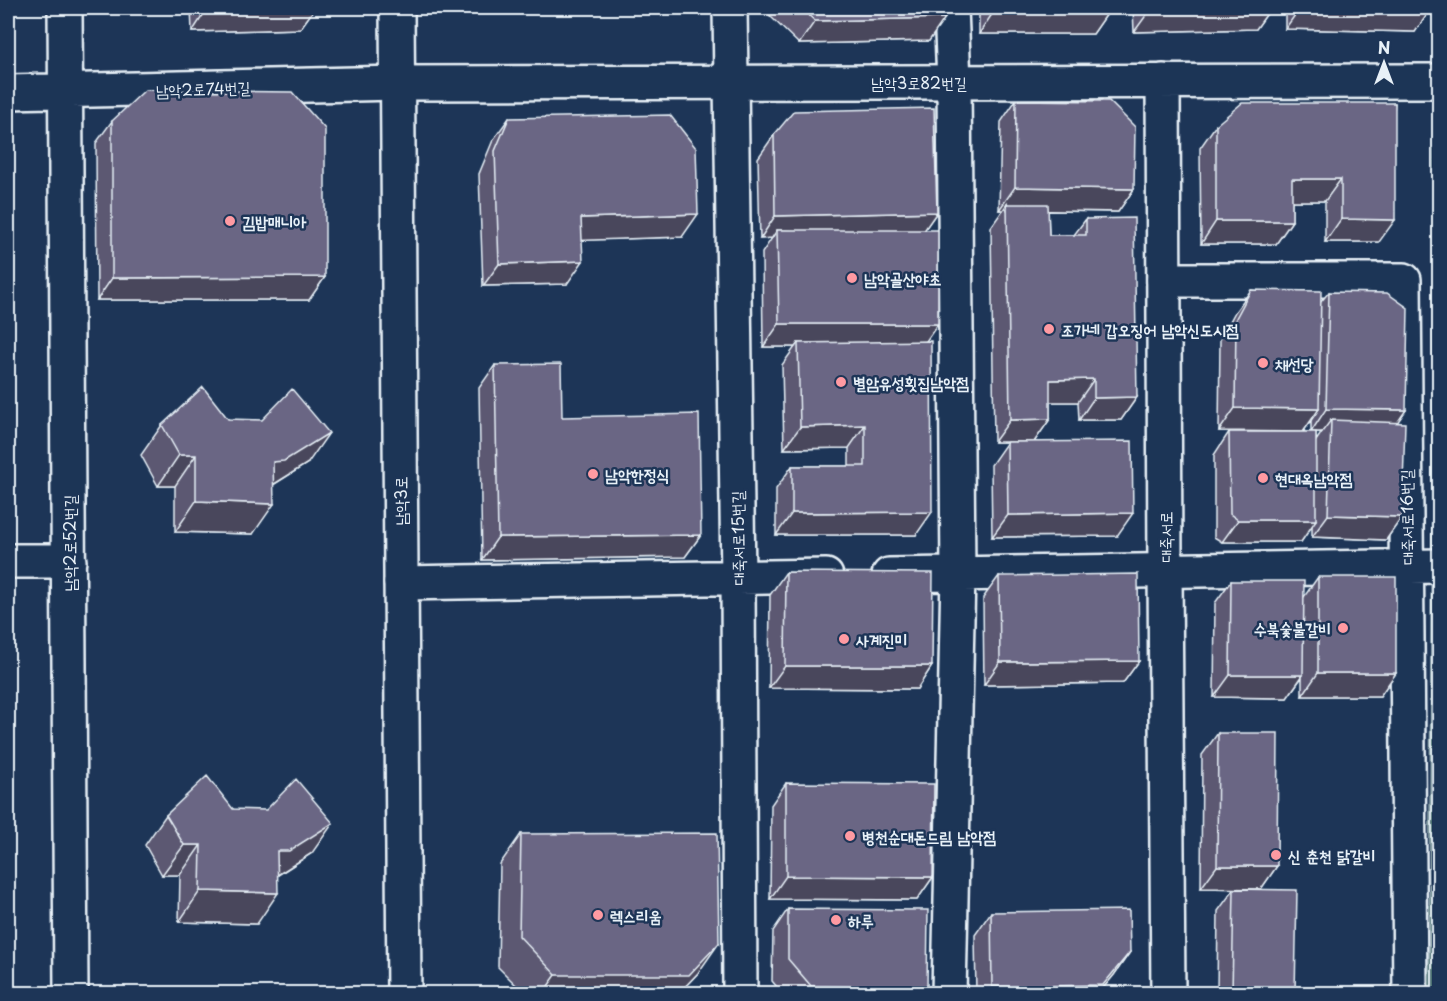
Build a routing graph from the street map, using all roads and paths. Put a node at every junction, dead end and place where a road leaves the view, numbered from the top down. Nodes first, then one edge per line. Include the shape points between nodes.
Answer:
1 (65, 8) edge
2 (397, 8) edge
3 (730, 8) edge
4 (951, 8) edge
5 (1163, 81) junction
6 (1440, 81) edge
7 (731, 82) junction
8 (954, 82) junction
9 (398, 83) junction
10 (8, 92) edge
11 (66, 92) junction
12 (1164, 280) junction
13 (8, 561) edge
14 (69, 561) junction
15 (1407, 567) junction
16 (1440, 567) edge
17 (1165, 571) junction
18 (958, 574) junction
19 (738, 578) junction
20 (401, 583) junction
21 (71, 993) edge
22 (404, 993) edge
23 (740, 993) edge
24 (949, 993) edge
25 (1168, 993) edge
26 (1410, 993) edge

1 - 11 street, 남악2로52번길
2 - 9 street, 남악3로
3 - 7 street, 대죽서로15번길
4 - 8 street
5 - 6 street, 남악3로82번길
5 - 8 street, 남악3로82번길
5 - 12 street, 대죽서로
7 - 8 street, 남악3로82번길
7 - 9 street, 남악3로82번길
7 - 19 street, 대죽서로15번길
8 - 18 street
9 - 11 street, 남악2로74번길
9 - 20 street, 남악3로
10 - 11 street, 남악2로74번길
11 - 14 street, 남악2로52번길
12 - 15 street, 대죽서로16번길 via 1404,280
12 - 17 street, 대죽서로
13 - 14 street
14 - 21 street, 남악2로52번길
15 - 16 street
15 - 17 street
15 - 26 street, 대죽서로16번길
17 - 18 street
17 - 25 street, 대죽서로
18 - 19 street
18 - 24 street
19 - 20 street
19 - 23 street, 대죽서로15번길
20 - 22 street, 남악3로

